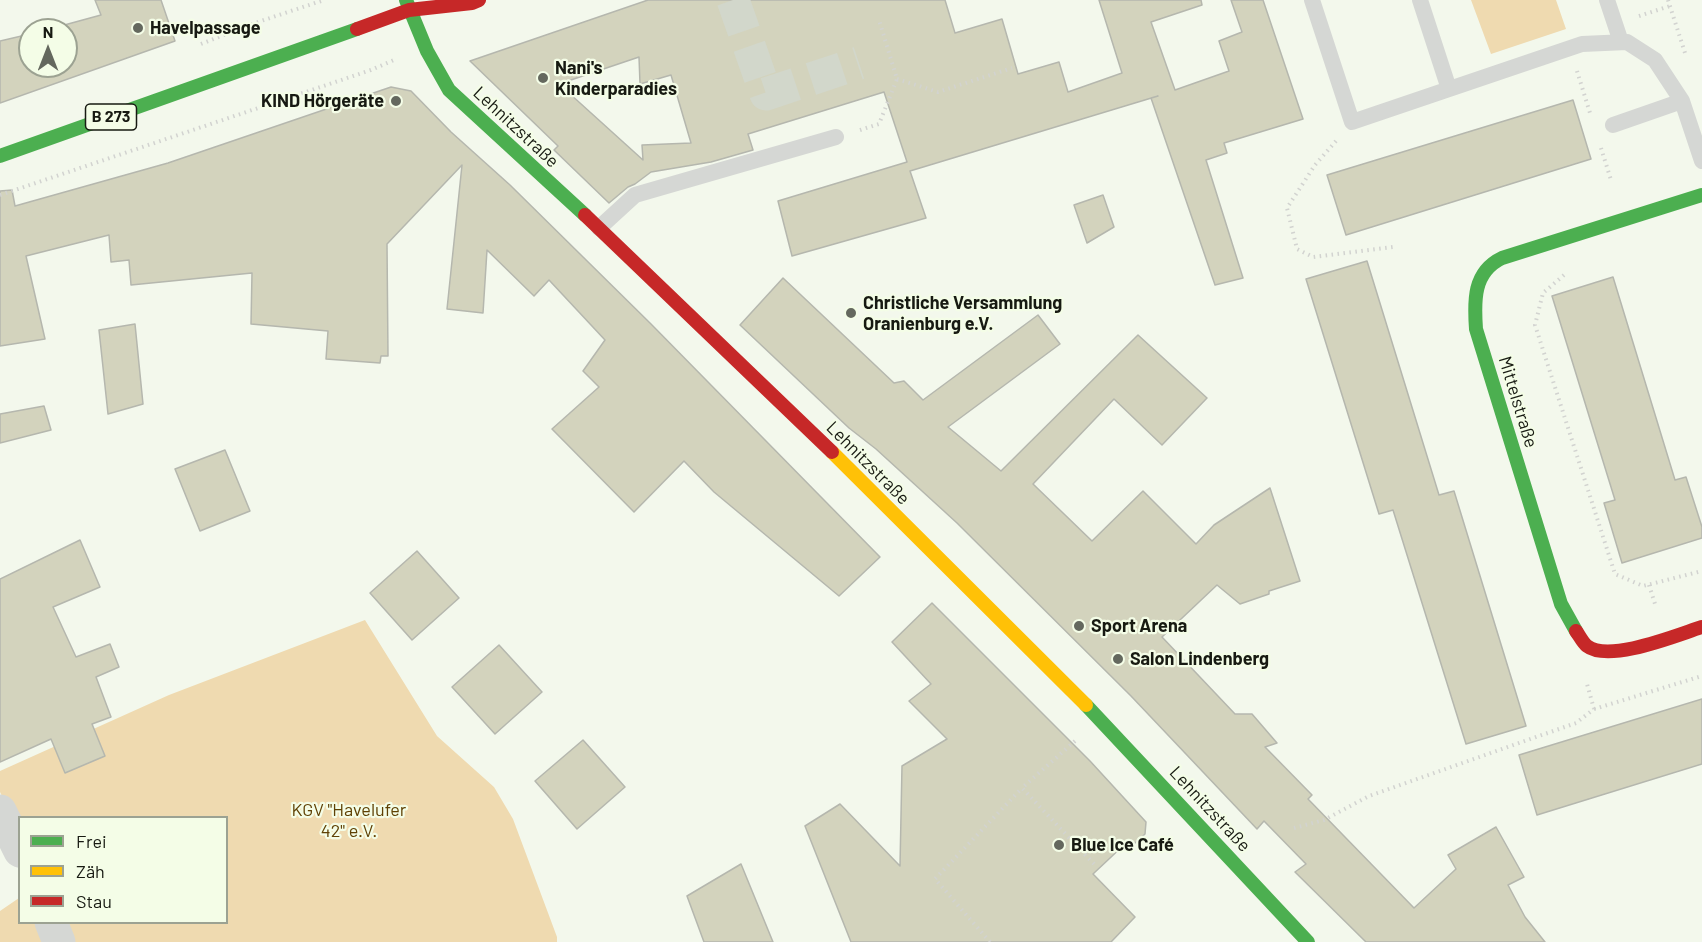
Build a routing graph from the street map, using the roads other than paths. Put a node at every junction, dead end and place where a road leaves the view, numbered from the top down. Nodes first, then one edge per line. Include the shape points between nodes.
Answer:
1 (479, 0) edge
2 (1312, 0) edge
3 (1420, 0) edge
4 (1607, 0) edge
5 (411, 3) edge
6 (1621, 42) junction
7 (1449, 89) junction
8 (1682, 101) junction
9 (1613, 125) dead end
10 (836, 137) road end
11 (0, 156) edge
12 (1702, 161) edge
13 (1702, 195) edge
14 (599, 228) junction
15 (1702, 627) edge
16 (0, 811) edge
17 (18, 847) edge
18 (52, 924) edge
19 (59, 942) edge
20 (1308, 942) edge

1 - 5 main road, B 273
2 - 7 lane via 1352,122
3 - 7 lane
4 - 6 lane
5 - 11 main road, B 273
5 - 14 main road, Lehnitzstraße via 427,51 449,90
6 - 7 lane via 1582,44
6 - 8 lane via 1655,60
8 - 9 lane
8 - 12 lane
10 - 14 lane via 635,195
13 - 15 main road, Mittelstraße via 1494,262 1479,277 1474,300 1476,329 1561,604 1576,631 1587,646 1600,652 1623,651
14 - 20 main road, Lehnitzstraße via 1103,722
16 - 17 street
18 - 19 street

